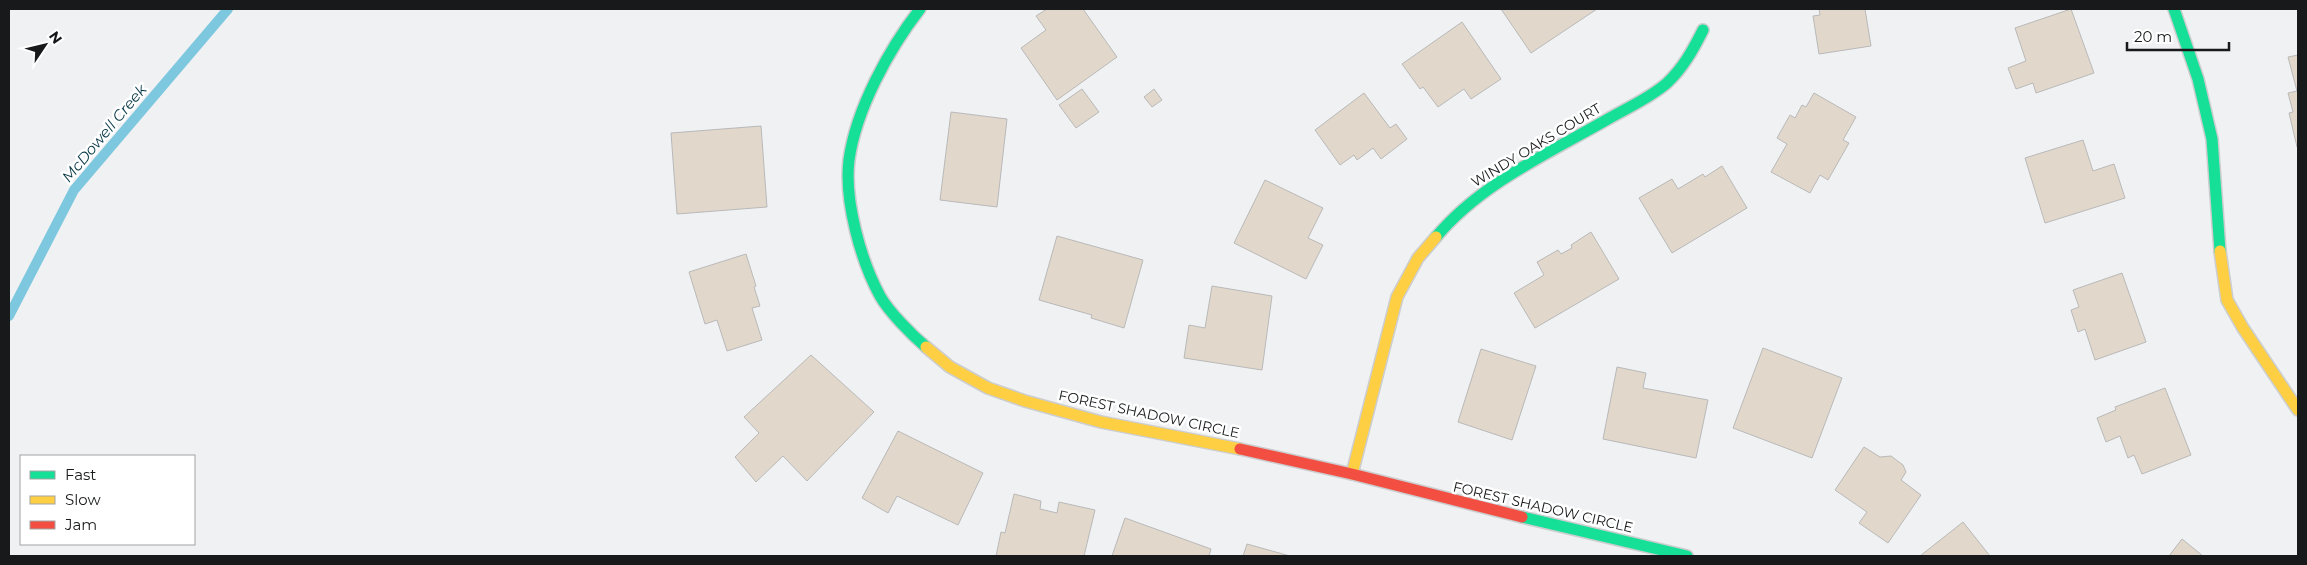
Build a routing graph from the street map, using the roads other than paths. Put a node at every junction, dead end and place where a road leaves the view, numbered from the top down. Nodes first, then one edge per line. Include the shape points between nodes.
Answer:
1 (920, 9) edge
2 (2174, 9) edge
3 (1703, 30) dead end
4 (2298, 410) edge
5 (1352, 474) junction
6 (1687, 556) edge

1 - 5 street, FOREST SHADOW CIRCLE via 881,67 860,115 849,160 850,198 864,262 881,298 917,339 950,367 988,388 1025,401 1101,422 1186,437
2 - 4 street via 2198,79 2212,138 2217,232 2228,300
3 - 5 street, WINDY OAKS COURT via 1677,75 1659,90 1478,196 1449,221 1418,258 1397,297
5 - 6 street, FOREST SHADOW CIRCLE

